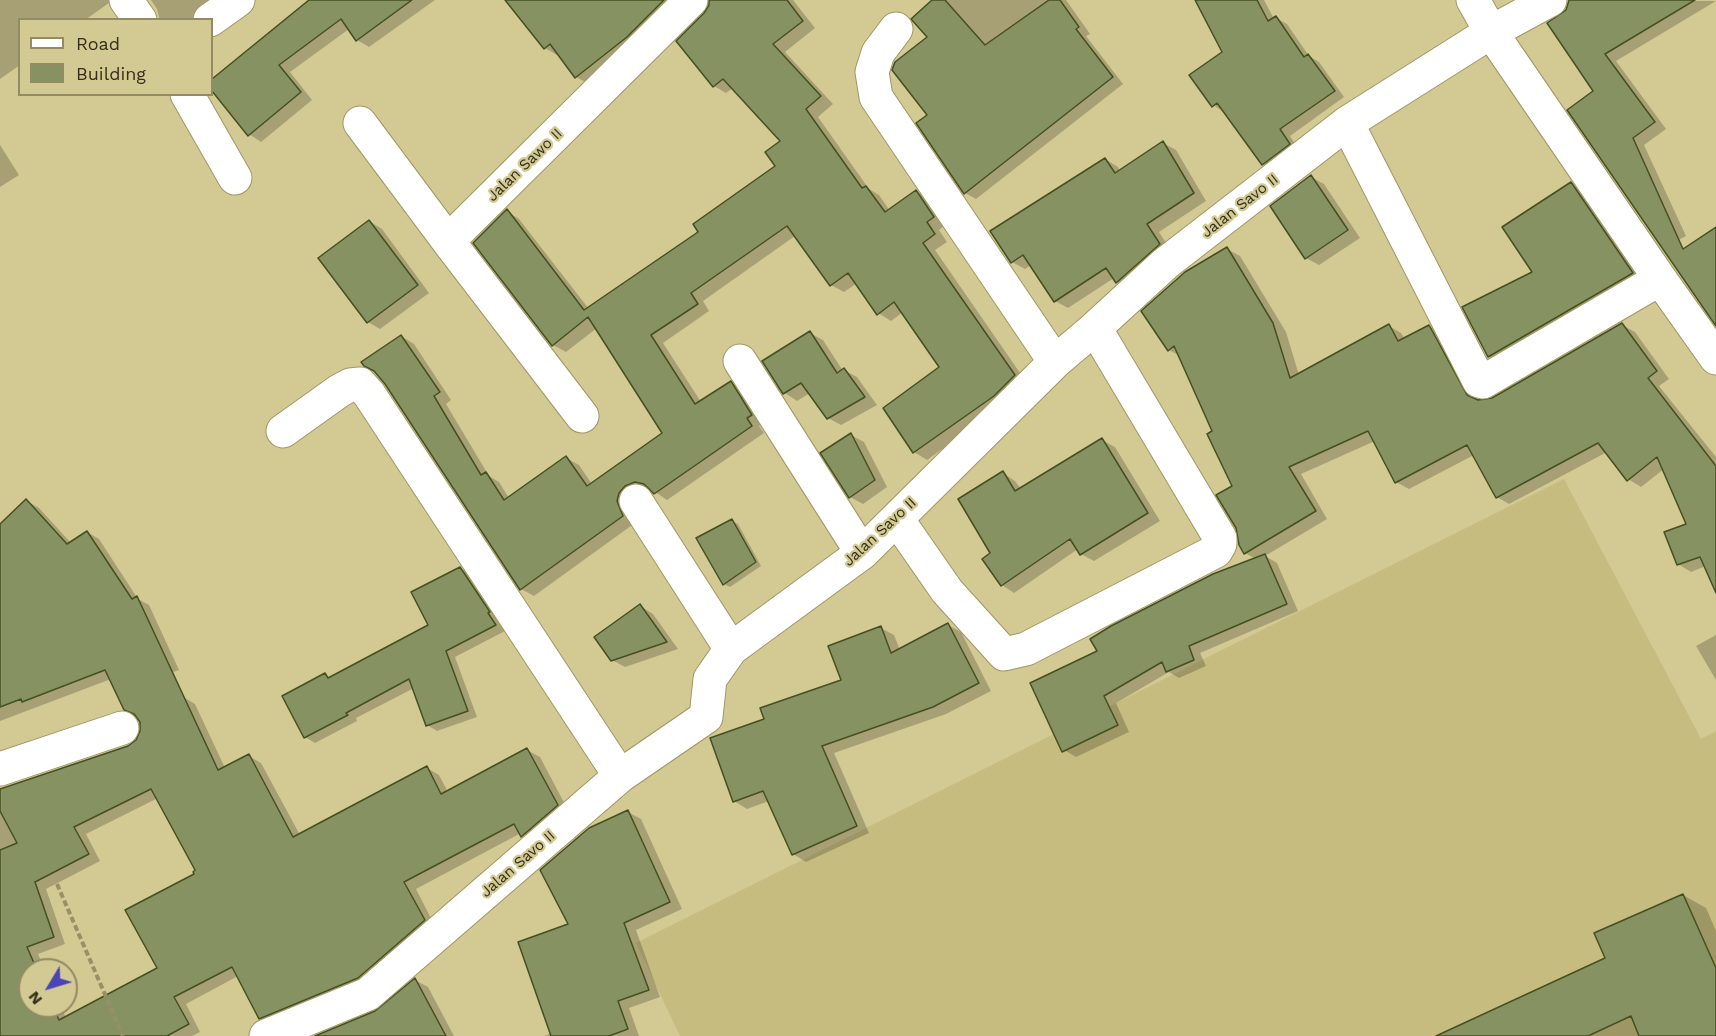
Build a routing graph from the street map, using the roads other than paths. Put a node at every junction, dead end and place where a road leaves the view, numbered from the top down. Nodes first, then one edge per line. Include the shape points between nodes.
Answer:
1 (126, 0) edge
2 (238, 0) edge
3 (691, 0) edge
4 (1473, 0) edge
5 (1550, 0) edge
6 (139, 18) edge
7 (213, 18) edge
8 (896, 29) dead end
9 (1498, 40) junction
10 (188, 96) edge
11 (360, 123) dead end
12 (1347, 123) junction
13 (235, 178) dead end
14 (448, 241) junction
15 (1660, 279) junction
16 (1095, 328) junction
17 (1716, 358) edge
18 (740, 361) dead end
19 (1055, 362) junction
20 (582, 416) dead end
21 (283, 431) dead end
22 (636, 501) dead end
23 (897, 519) junction
24 (862, 553) junction
25 (731, 649) junction
26 (122, 729) dead end
27 (0, 769) edge
28 (620, 776) junction
29 (266, 1036) edge

1 - 6 street
2 - 7 street
3 - 14 street, Jalan Sawo II
4 - 9 street
5 - 9 street, Jalan Savo II
8 - 19 street via 878,53 872,72 876,97
9 - 12 street, Jalan Savo II
9 - 15 street
10 - 13 street
11 - 14 street
12 - 15 street via 1479,381
12 - 16 street, Jalan Savo II via 1166,263
14 - 20 street
15 - 17 street
16 - 19 street, Jalan Savo II
16 - 23 street via 1220,538 1216,551 1026,649 1004,654 947,591
18 - 24 street
19 - 23 street, Jalan Savo II
21 - 28 street via 339,391 360,384
22 - 25 street
23 - 24 street, Jalan Savo II
24 - 25 street, Jalan Savo II
25 - 28 street, Jalan Savo II via 710,679 706,717
26 - 27 street
28 - 29 street, Jalan Savo II via 368,994

